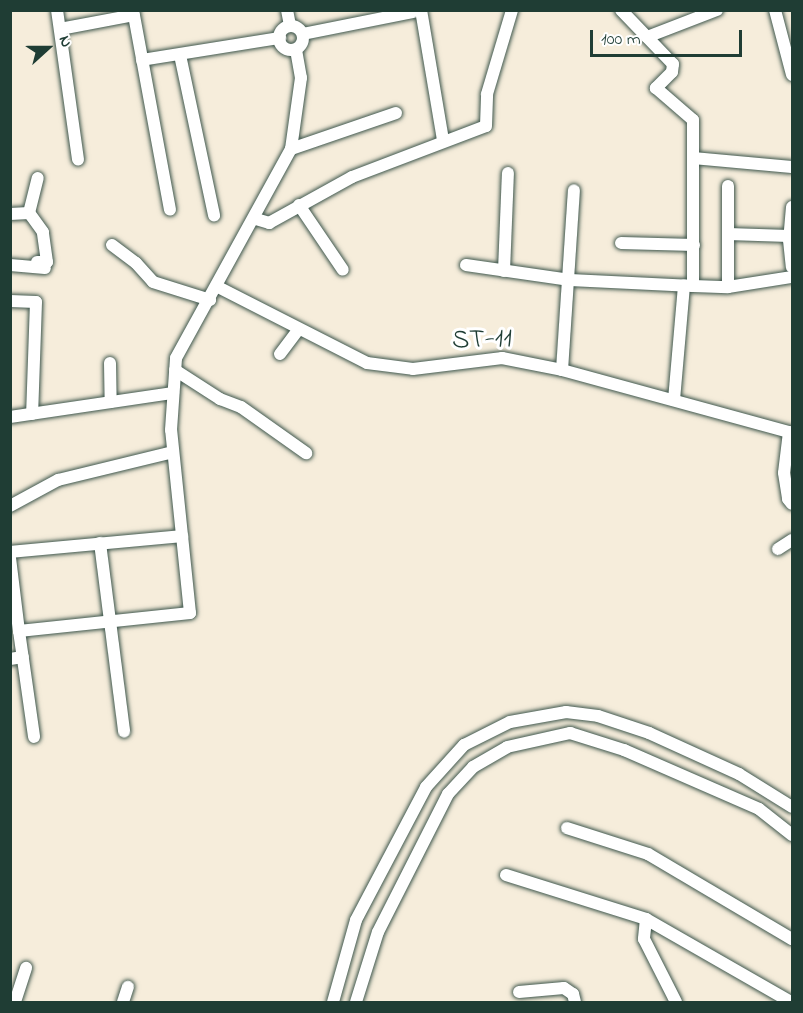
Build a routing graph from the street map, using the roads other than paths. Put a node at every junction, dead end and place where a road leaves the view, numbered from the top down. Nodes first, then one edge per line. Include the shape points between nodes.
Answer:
1 (57, 10) edge
2 (287, 10) edge
3 (512, 10) edge
4 (621, 10) edge
5 (717, 10) edge
6 (774, 10) edge
7 (417, 11) edge
8 (133, 13) edge
9 (290, 26) junction
10 (60, 29) junction
11 (303, 34) junction
12 (647, 37) junction
13 (280, 38) junction
14 (296, 49) junction
15 (180, 55) junction
16 (142, 60) junction
17 (792, 75) edge
18 (396, 113) dead end
19 (443, 140) junction
20 (291, 149) junction
21 (693, 158) junction
22 (78, 160) dead end
23 (792, 167) edge
24 (508, 173) dead end
25 (38, 178) dead end
26 (728, 186) dead end
27 (574, 190) dead end
28 (299, 205) junction
29 (792, 207) edge
30 (170, 210) dead end
31 (29, 213) junction
32 (10, 214) edge
33 (214, 215) dead end
34 (256, 219) junction
35 (728, 234) junction
36 (789, 236) junction
37 (621, 243) dead end
38 (694, 245) junction
39 (112, 246) dead end
40 (10, 265) edge
41 (466, 265) dead end
42 (792, 267) edge
43 (343, 270) dead end
44 (504, 271) junction
45 (792, 277) edge
46 (570, 280) junction
47 (689, 286) junction
48 (218, 287) junction
49 (728, 287) junction
50 (210, 300) junction
51 (10, 301) edge
52 (299, 329) junction
53 (280, 354) dead end
54 (111, 363) dead end
55 (175, 370) junction
56 (562, 370) junction
57 (174, 393) junction
58 (674, 400) junction
59 (111, 402) junction
60 (32, 414) junction
61 (10, 417) edge
62 (790, 433) edge
63 (173, 452) junction
64 (306, 453) dead end
65 (792, 504) edge
66 (10, 506) edge
67 (182, 536) junction
68 (792, 540) edge
69 (100, 543) junction
70 (778, 549) dead end
71 (10, 552) edge
72 (11, 565) edge
73 (107, 621) junction
74 (19, 630) junction
75 (17, 658) edge
76 (124, 731) dead end
77 (34, 736) dead end
78 (792, 807) edge
79 (567, 828) dead end
80 (792, 835) edge
81 (506, 875) dead end
82 (646, 920) junction
83 (792, 939) edge
84 (26, 968) dead end
85 (128, 987) dead end
86 (519, 992) dead end
87 (15, 1002) edge
88 (123, 1002) edge
89 (333, 1002) edge
90 (357, 1002) edge
91 (575, 1002) edge
92 (676, 1002) edge
93 (791, 1002) edge

1 - 10 street
2 - 9 street
3 - 19 street via 487,94 486,126
4 - 12 street
5 - 12 street
6 - 17 street
7 - 11 street
7 - 19 street
8 - 10 street
8 - 16 street
9 - 11 street
9 - 13 street
10 - 22 street
11 - 14 street
12 - 21 street via 674,68 656,88 693,120
13 - 14 street via 285,48
13 - 15 street
14 - 20 street via 301,78
15 - 16 street
15 - 33 street
16 - 30 street
18 - 20 street
19 - 28 street via 352,177
20 - 34 street
21 - 23 street
21 - 38 street
24 - 44 street
25 - 31 street
26 - 35 street
27 - 46 street
28 - 34 street via 268,223
28 - 43 street
29 - 36 street
31 - 32 street
31 - 40 street via 44,235 47,262
34 - 48 street
35 - 36 street
35 - 49 street
36 - 42 street
37 - 38 street
38 - 47 street
39 - 50 street via 136,263 153,282
41 - 44 street
44 - 46 street
45 - 49 street
46 - 47 street
46 - 56 street
47 - 49 street
47 - 58 street
48 - 50 street
48 - 52 street, ST-11
50 - 55 street via 176,358
51 - 60 street via 36,302
52 - 53 street
52 - 56 street, ST-11 via 367,363 413,369 502,358
54 - 59 street
55 - 57 street
55 - 64 street via 220,399 241,407
56 - 58 street, ST-11
57 - 59 street
57 - 63 street
58 - 62 street, ST-11
59 - 60 street
60 - 61 street
62 - 65 street via 784,473
63 - 66 street via 58,480
63 - 67 street
67 - 69 street
67 - 73 street via 190,613
68 - 70 street
69 - 71 street
69 - 73 street
72 - 74 street
73 - 74 street
73 - 76 street
74 - 75 street
75 - 77 street
78 - 89 street via 739,774 648,733 598,716 566,712 510,722 464,745 426,787 356,920
79 - 83 street via 648,854
80 - 90 street via 759,809 624,750 570,733 507,747 473,767 448,794 378,932
81 - 82 street
82 - 92 street via 644,939
82 - 93 street
84 - 87 street
85 - 88 street
86 - 91 street via 564,988 573,994

